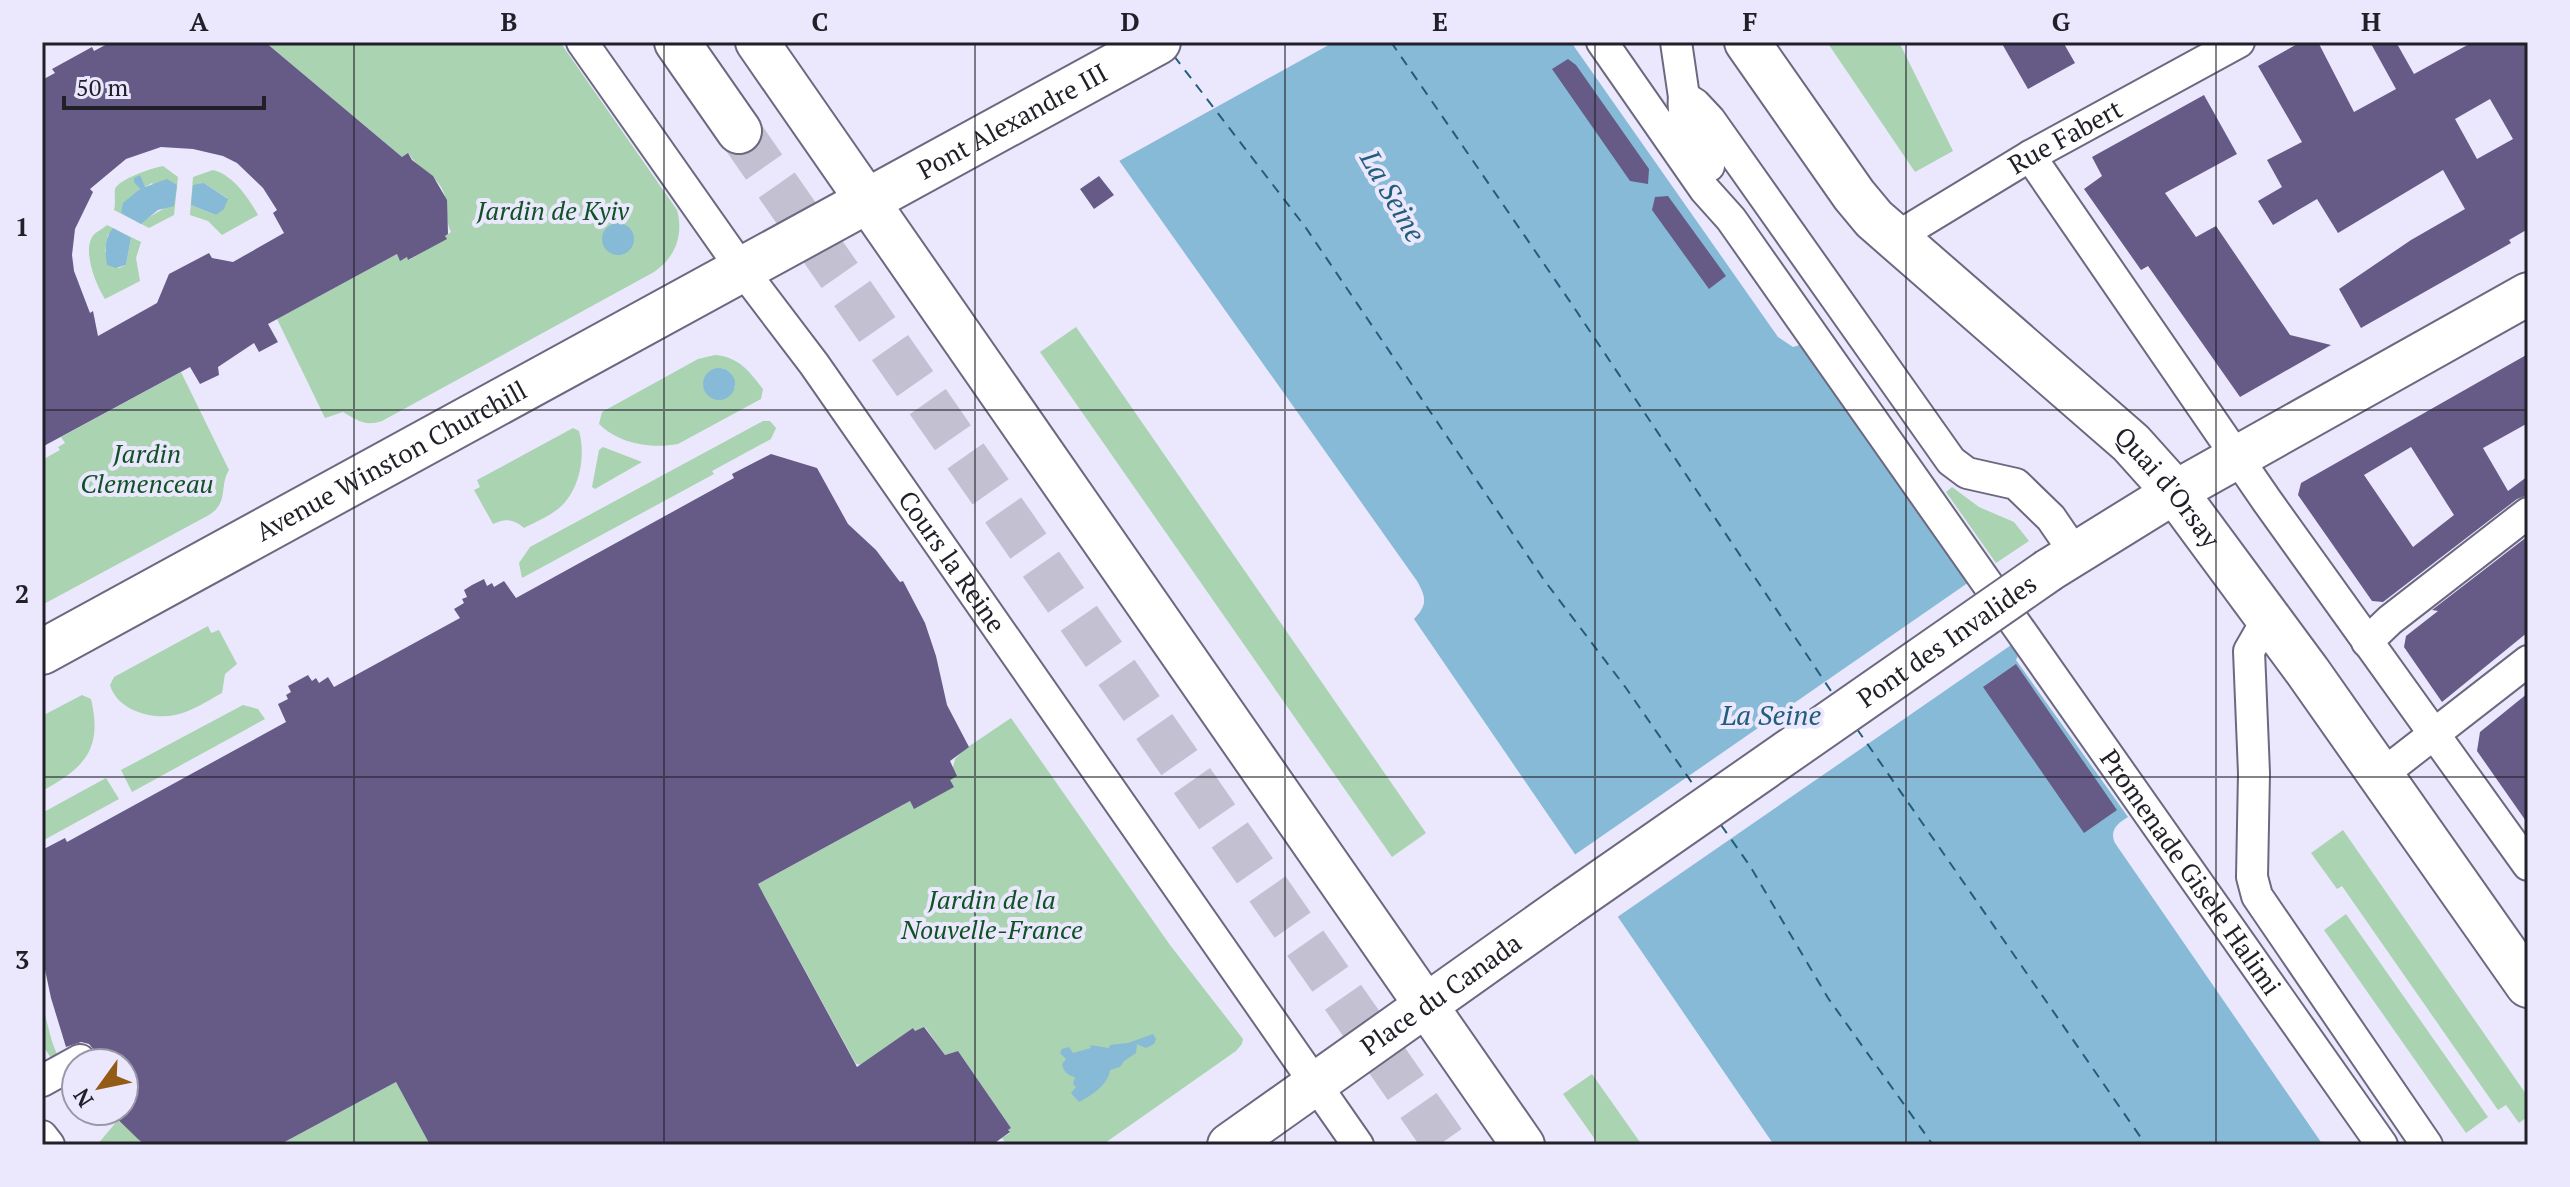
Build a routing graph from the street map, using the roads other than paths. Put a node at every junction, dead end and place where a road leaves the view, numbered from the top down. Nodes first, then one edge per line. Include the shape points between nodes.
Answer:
1 (582, 42) edge
2 (677, 42) edge
3 (757, 42) edge
4 (1158, 42) edge
5 (1602, 42) edge
6 (1676, 42) edge
7 (1747, 42) edge
8 (2239, 42) edge
9 (1684, 97) junction
10 (739, 131) tunnel mouth
11 (2030, 156) junction
12 (867, 199) junction
13 (1731, 219) junction
14 (1895, 238) junction
15 (741, 268) junction
16 (2528, 294) edge
17 (2238, 458) junction
18 (2175, 492) junction
19 (2528, 513) edge
20 (2062, 561) junction
21 (2268, 618) junction
22 (2367, 642) junction
23 (42, 652) edge
24 (2528, 661) edge
25 (2435, 736) junction
26 (2380, 776) junction
27 (2528, 865) edge
28 (1566, 906) joint
29 (2528, 985) edge
30 (1425, 1006) junction
31 (60, 1071) edge
32 (42, 1081) edge
33 (1316, 1084) junction
34 (42, 1136) edge
35 (49, 1145) edge
36 (1229, 1145) edge
37 (1358, 1145) edge
38 (1523, 1145) edge
39 (2382, 1145) edge
40 (2427, 1145) edge

1 - 15 street, Cours la Reine
2 - 10 main road
3 - 12 street
4 - 12 main road, Pont Alexandre III
5 - 13 street
6 - 9 street
7 - 14 main road, Quai d'Orsay via 1854,195
8 - 11 street, Rue Fabert
9 - 13 street via 1688,129 1718,180
9 - 20 street via 1710,120 1951,461 1967,473 2016,484 2051,518
11 - 14 street, Rue Fabert
11 - 17 street
12 - 15 main road, Pont Alexandre III
12 - 30 street
13 - 39 street, Promenade Gisèle Halimi
14 - 18 main road, Quai d'Orsay via 2131,443
15 - 23 main road, Avenue Winston Churchill
15 - 33 street, Cours la Reine via 814,364
16 - 17 street, Pont des Invalides
17 - 18 street, Pont des Invalides
17 - 22 street
18 - 20 street, Pont des Invalides
18 - 21 main road, Quai d'Orsay
19 - 22 street
20 - 28 street, Pont des Invalides, bridge
21 - 26 main road, Quai d'Orsay
21 - 40 street, Promenade Gisèle Halimi via 2249,651 2252,877 2257,896
22 - 25 street
24 - 25 street
25 - 26 street
25 - 27 street
26 - 29 main road, Quai d'Orsay
28 - 30 street, Place du Canada
30 - 33 street, Place du Canada
30 - 38 street
31 - 32 street
33 - 36 street, Place du Canada
33 - 37 street, Cours la Reine
34 - 35 street

